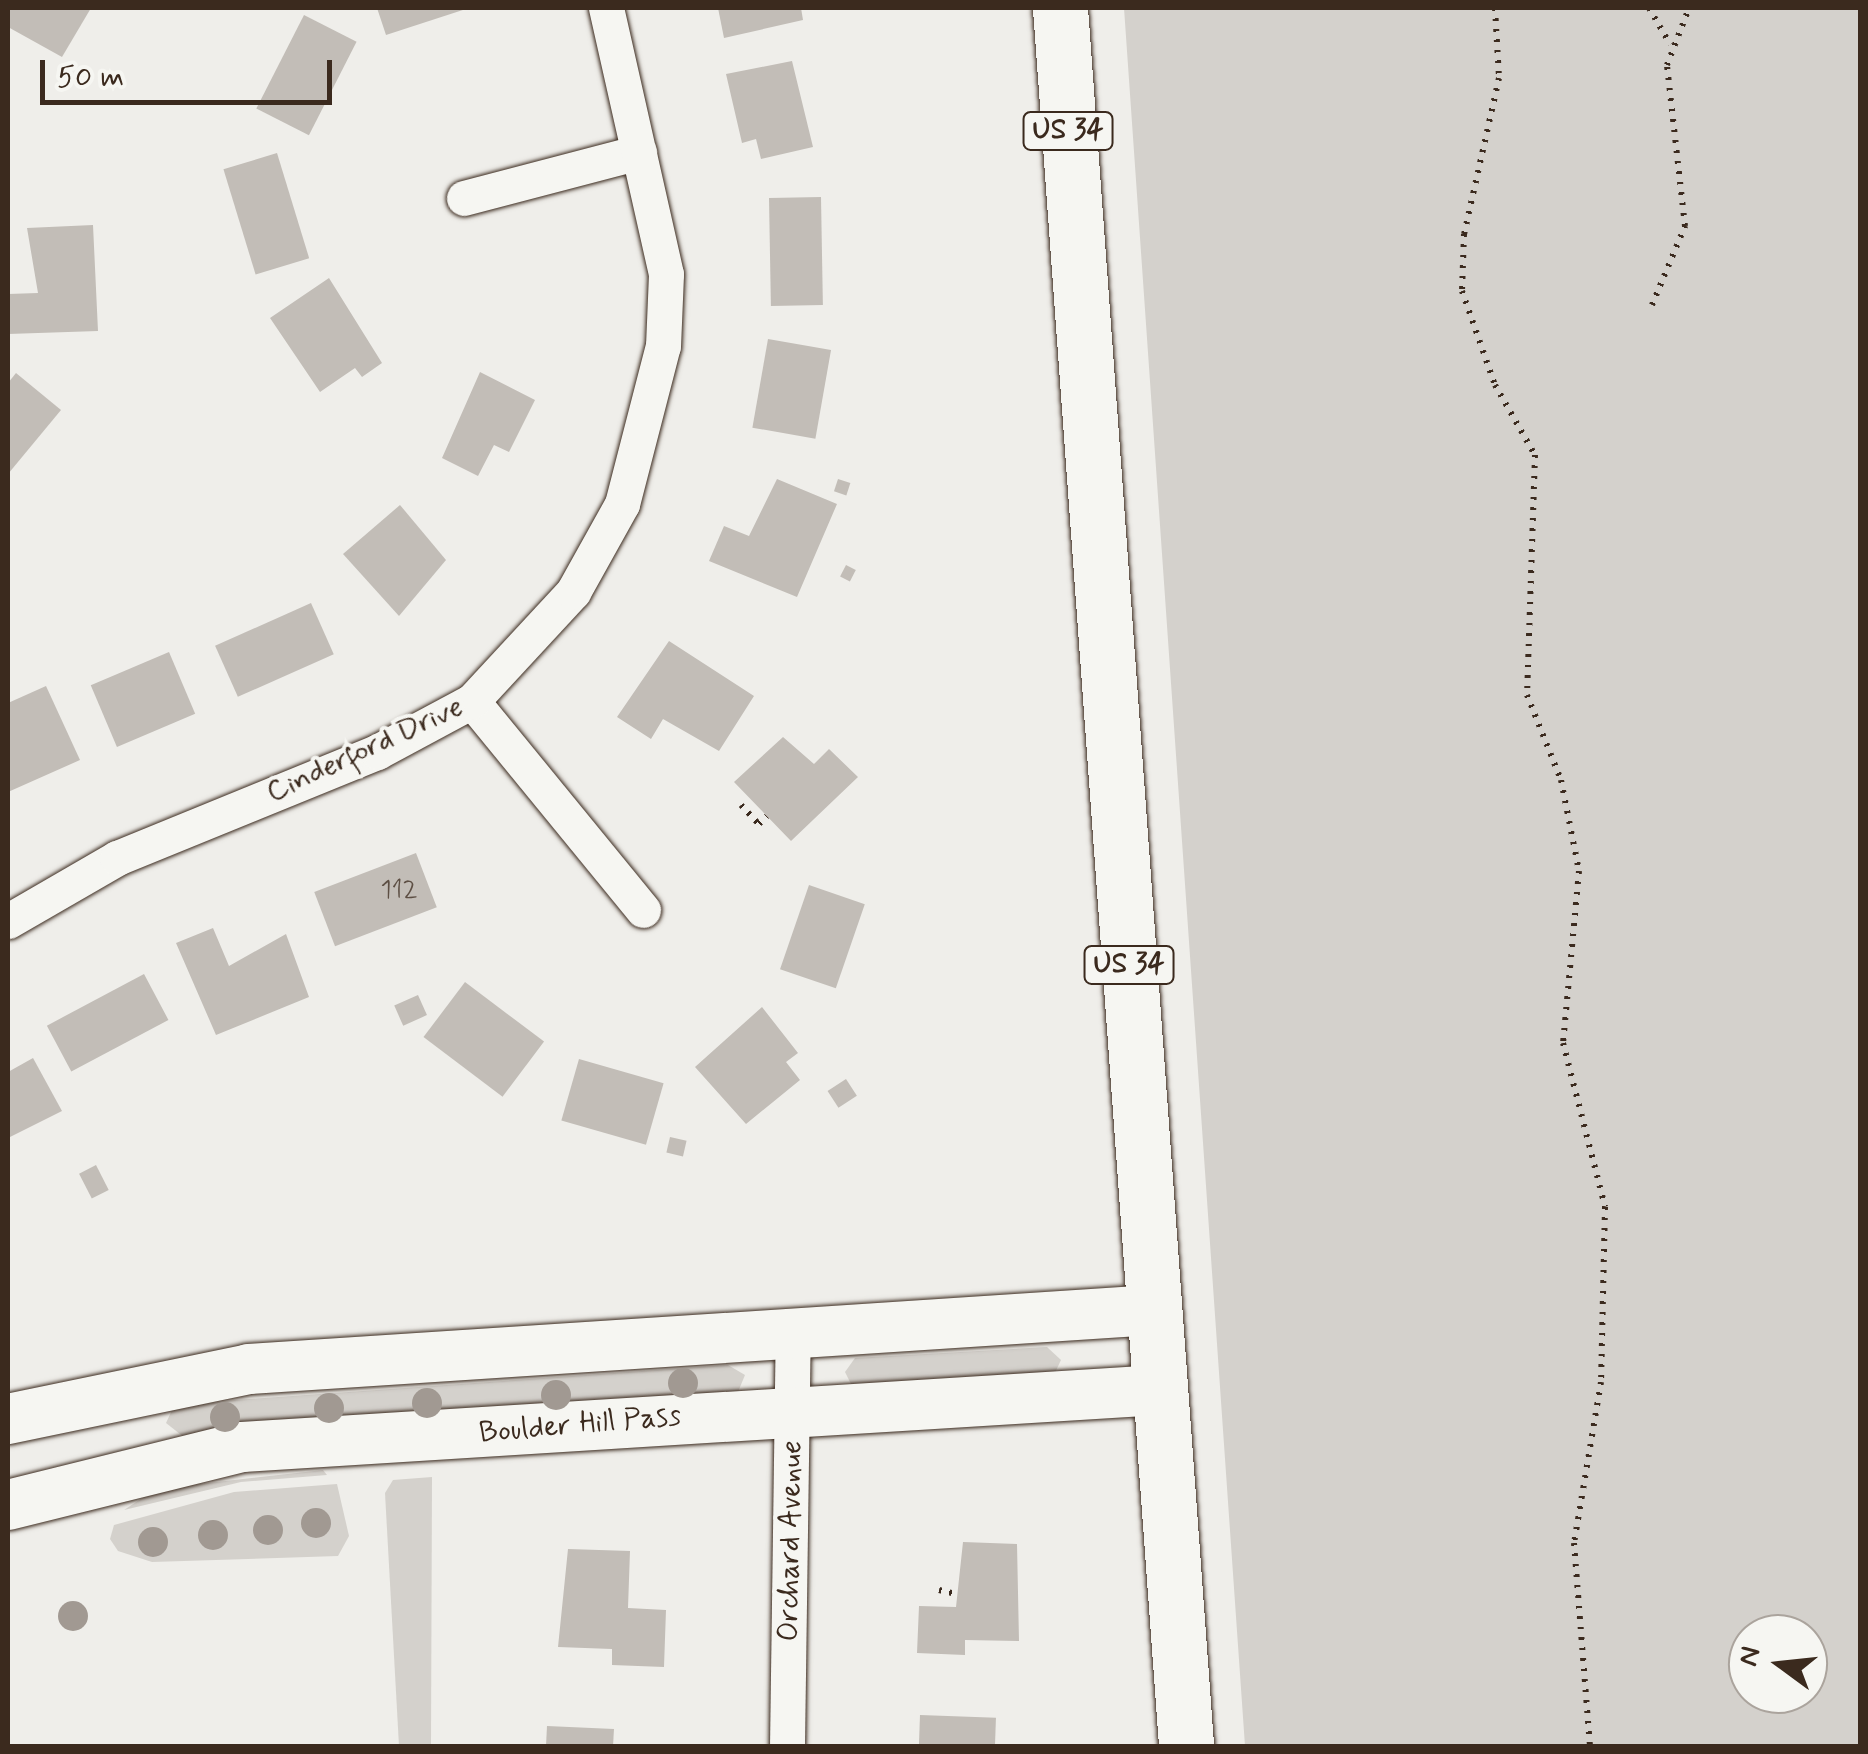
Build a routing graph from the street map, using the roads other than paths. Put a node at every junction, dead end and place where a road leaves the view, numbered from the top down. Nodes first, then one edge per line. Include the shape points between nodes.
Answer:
1 (606, 8) edge
2 (1060, 8) edge
3 (639, 152) junction
4 (464, 198) dead end
5 (472, 701) junction
6 (643, 910) dead end
7 (8, 921) edge
8 (1153, 1310) junction
9 (794, 1336) junction
10 (1159, 1390) junction
11 (794, 1406) junction
12 (8, 1418) edge
13 (8, 1504) edge
14 (787, 1746) edge
15 (1186, 1746) edge

1 - 3 street, Cinderford Drive
2 - 8 main road, US 34
3 - 4 street
3 - 5 street, Cinderford Drive via 666,274 650,419 622,504 573,592
5 - 6 street
5 - 7 street, Cinderford Drive via 377,752 116,858
8 - 9 street
8 - 10 main road, US 34
9 - 11 street, Orchard Avenue
9 - 12 street via 249,1369
10 - 11 street, Boulder Hill Pass
10 - 15 main road, US 34
11 - 13 street, Boulder Hill Pass via 242,1448
11 - 14 street, Orchard Avenue

